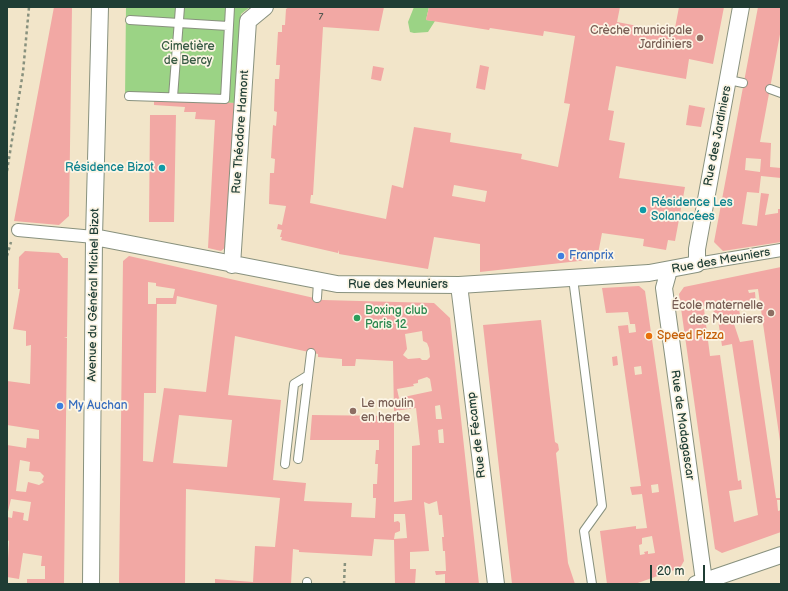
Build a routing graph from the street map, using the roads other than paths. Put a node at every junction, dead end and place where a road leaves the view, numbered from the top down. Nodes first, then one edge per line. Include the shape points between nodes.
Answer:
1 (100, 7) edge
2 (180, 7) edge
3 (230, 7) edge
4 (265, 7) edge
5 (741, 7) edge
6 (130, 20) dead end
7 (179, 23) junction
8 (228, 26) junction
9 (770, 89) dead end
10 (781, 93) edge
11 (129, 96) dead end
12 (173, 97) junction
13 (18, 230) dead end
14 (94, 237) junction
15 (781, 250) edge
16 (697, 264) junction
17 (232, 265) junction
18 (669, 270) junction
19 (573, 278) junction
20 (318, 282) junction
21 (459, 285) junction
22 (316, 298) dead end
23 (311, 353) dead end
24 (307, 376) junction
25 (298, 459) dead end
26 (285, 464) dead end
27 (781, 555) edge
28 (700, 583) edge
29 (91, 584) edge
30 (496, 584) edge
31 (592, 584) edge

1 - 14 street, Avenue du Général Michel Bizot
2 - 7 lane
3 - 8 lane
4 - 17 street, Rue Théodore Hamont via 248,21
5 - 16 street, Rue des Jardiniers via 736,82 697,248
6 - 7 lane
7 - 8 lane
7 - 12 lane
8 - 12 lane via 225,99
9 - 10 lane
11 - 12 lane
13 - 14 street, Rue des Meuniers
14 - 17 street, Rue des Meuniers
14 - 29 street, Avenue du Général Michel Bizot
15 - 16 street, Rue des Meuniers
16 - 18 street, Rue des Meuniers
17 - 20 street, Rue des Meuniers
18 - 19 street, Rue des Meuniers
18 - 28 street, Rue de Madagascar via 664,288
19 - 21 street, Rue des Meuniers
19 - 31 lane via 602,506 584,530
20 - 21 street, Rue des Meuniers
20 - 22 lane
21 - 30 street, Rue de Fécamp
23 - 24 lane
24 - 25 lane
24 - 26 lane via 294,384
27 - 28 street

